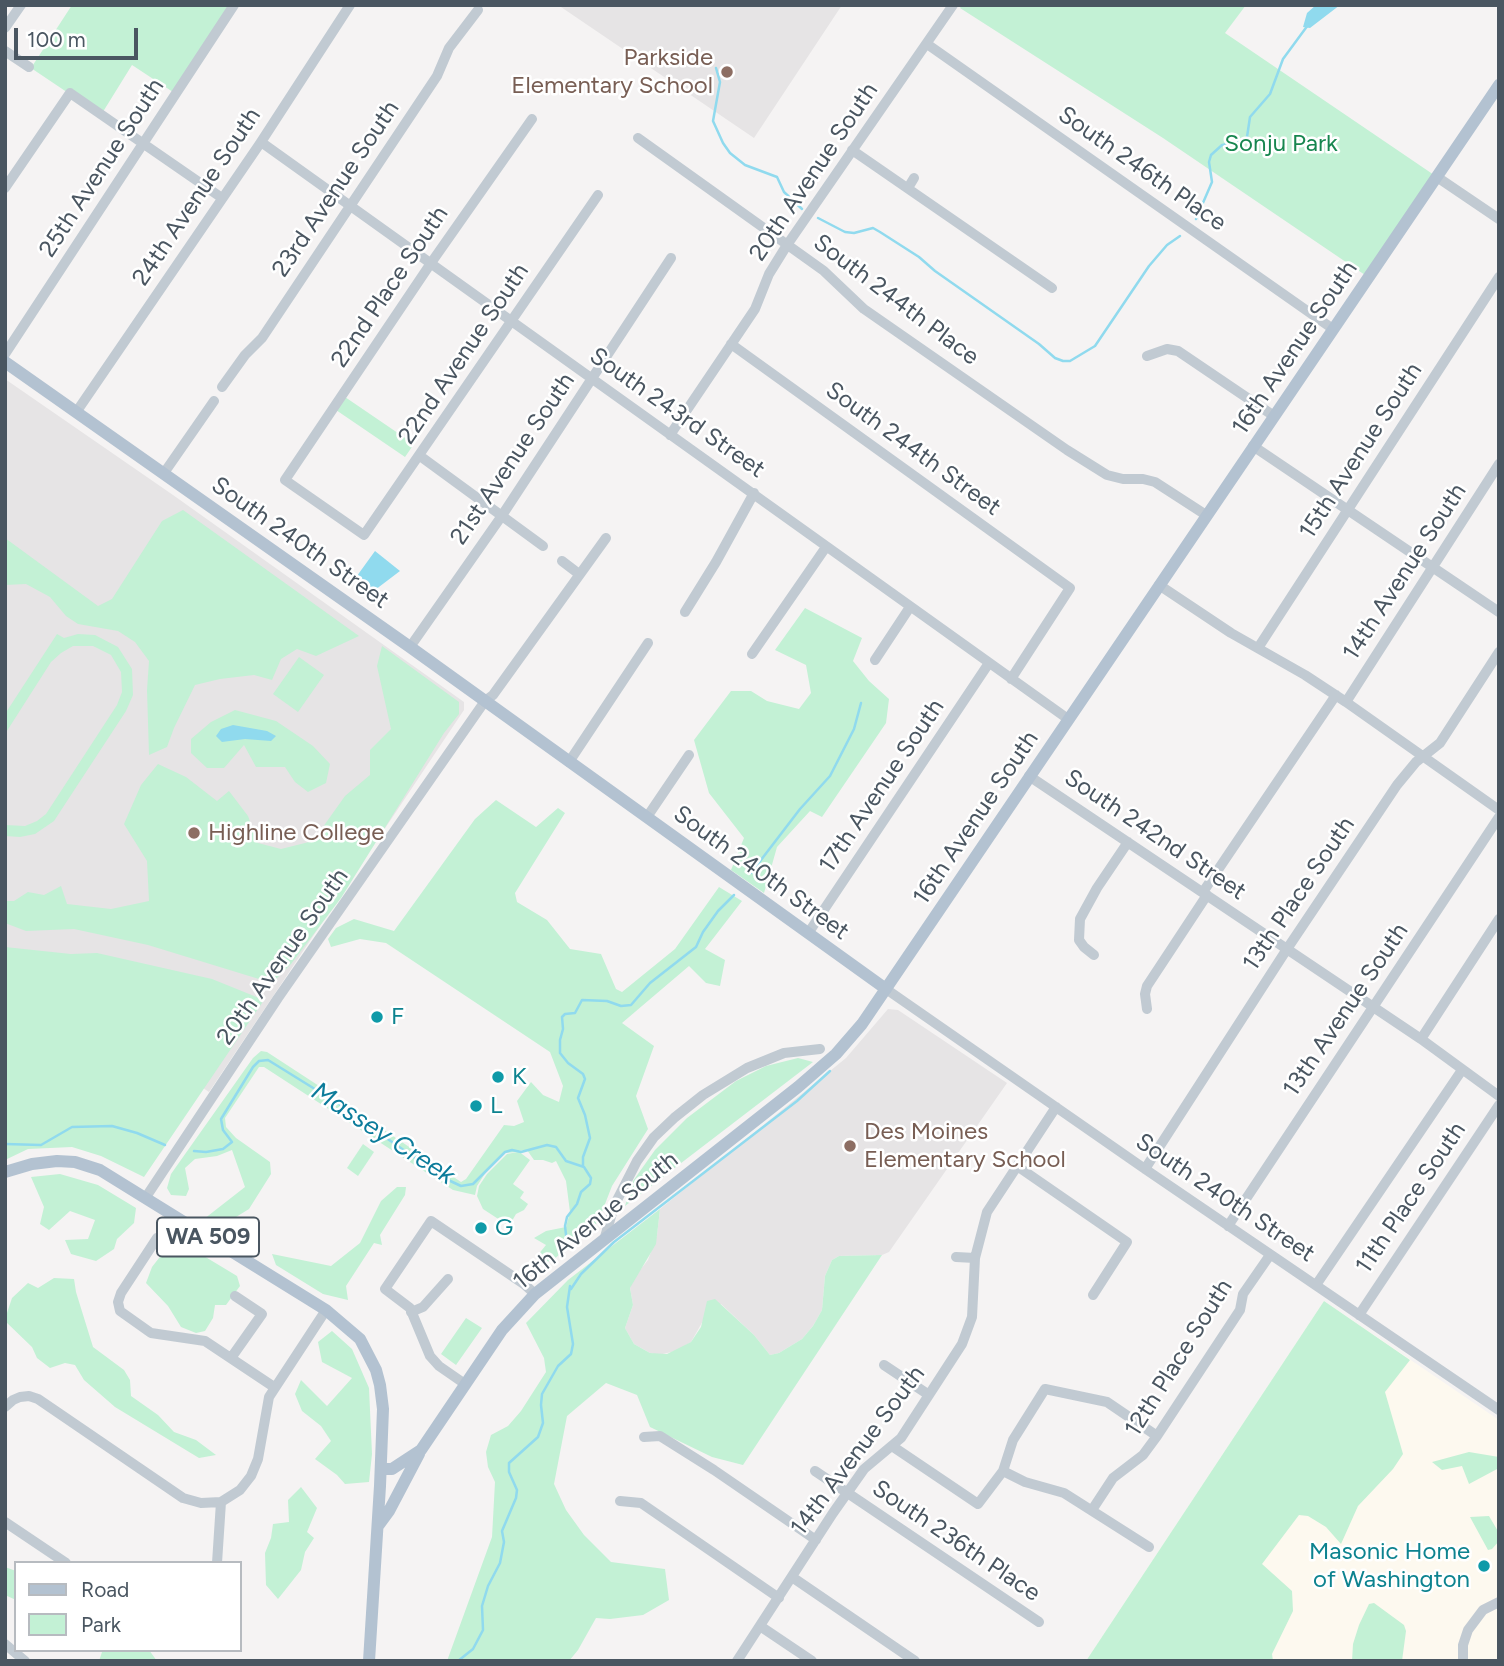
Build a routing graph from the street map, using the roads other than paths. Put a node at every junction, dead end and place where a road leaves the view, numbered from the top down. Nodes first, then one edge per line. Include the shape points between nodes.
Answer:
1 (21, 5) edge
2 (234, 5) edge
3 (350, 5) edge
4 (953, 5) edge
5 (478, 10) dead end
6 (5, 28) edge
7 (927, 44) junction
8 (5, 51) edge
9 (29, 67) dead end
10 (1499, 85) edge
11 (532, 119) dead end
12 (638, 138) dead end
13 (261, 142) junction
14 (143, 144) junction
15 (852, 150) junction
16 (1437, 177) junction
17 (914, 178) dead end
18 (5, 188) edge
19 (908, 188) junction
20 (598, 195) dead end
21 (222, 198) junction
22 (350, 206) junction
23 (1499, 219) edge
24 (788, 245) junction
25 (671, 258) dead end
26 (431, 263) junction
27 (1499, 278) edge
28 (1052, 288) dead end
29 (512, 322) junction
30 (1333, 329) junction
31 (731, 344) junction
32 (5, 354) edge
33 (1147, 356) dead end
34 (5, 362) edge
35 (592, 379) junction
36 (222, 387) dead end
37 (214, 401) dead end
38 (77, 411) junction
39 (1274, 416) junction
40 (670, 435) junction
41 (1253, 446) junction
42 (420, 456) junction
43 (1499, 464) edge
44 (164, 473) junction
45 (754, 493) junction
46 (1348, 510) junction
47 (1206, 515) junction
48 (501, 517) junction
49 (364, 536) joint
50 (606, 538) dead end
51 (543, 546) dead end
52 (827, 547) junction
53 (562, 561) dead end
54 (1432, 567) junction
55 (579, 573) junction
56 (1159, 585) junction
57 (910, 607) junction
58 (685, 612) dead end
59 (1499, 612) edge
60 (648, 643) dead end
61 (410, 647) junction
62 (1258, 648) junction
63 (1499, 652) edge
64 (752, 654) dead end
65 (875, 660) dead end
66 (989, 663) junction
67 (1011, 679) junction
68 (1336, 695) junction
69 (485, 701) junction
70 (1346, 702) junction
71 (1068, 719) junction
72 (689, 755) dead end
73 (1424, 756) junction
74 (569, 762) junction
75 (1030, 776) junction
76 (1499, 810) edge
77 (647, 817) junction
78 (1499, 817) edge
79 (1128, 842) junction
80 (1205, 894) junction
81 (1499, 919) edge
82 (809, 932) junction
83 (1287, 949) junction
84 (1094, 955) dead end
85 (886, 989) junction
86 (1373, 1007) junction
87 (1147, 1009) dead end
88 (1421, 1039) junction
89 (820, 1049) dead end
90 (1462, 1070) junction
91 (1499, 1096) edge
92 (1499, 1105) edge
93 (1056, 1107) junction
94 (1017, 1166) junction
95 (1145, 1169) junction
96 (5, 1172) edge
97 (146, 1197) junction
98 (1228, 1226) junction
99 (605, 1237) junction
100 (157, 1238) dead end
101 (1269, 1255) junction
102 (956, 1257) dead end
103 (975, 1258) junction
104 (448, 1279) dead end
105 (1315, 1285) junction
106 (535, 1294) junction
107 (1093, 1295) dead end
108 (235, 1296) dead end
109 (327, 1310) junction
110 (411, 1311) junction
111 (1359, 1315) junction
112 (231, 1358) junction
113 (884, 1365) dead end
114 (465, 1384) junction
115 (274, 1387) junction
116 (929, 1395) junction
117 (9, 1404) edge
118 (1499, 1410) edge
119 (1157, 1436) junction
120 (644, 1437) dead end
121 (892, 1446) junction
122 (381, 1449) junction
123 (421, 1450) junction
124 (407, 1461) junction
125 (381, 1469) junction
126 (815, 1471) dead end
127 (1003, 1471) junction
128 (849, 1493) junction
129 (620, 1501) dead end
130 (221, 1502) junction
131 (1092, 1510) junction
132 (5, 1522) edge
133 (378, 1526) junction
134 (816, 1540) junction
135 (1149, 1547) dead end
136 (63, 1561) edge
137 (217, 1561) edge
138 (792, 1577) junction
139 (779, 1598) junction
140 (1499, 1602) edge
141 (1039, 1622) dead end
142 (760, 1626) junction
143 (369, 1661) edge
144 (737, 1661) edge
145 (812, 1661) edge
146 (915, 1661) edge
147 (1463, 1661) edge

1 - 6 street
2 - 14 street, 25th Avenue South
3 - 13 street, 24th Avenue South
4 - 7 street, 20th Avenue South
5 - 22 street, 23rd Avenue South via 449,48 437,76
7 - 15 street, 20th Avenue South
7 - 30 street, South 246th Place
8 - 9 street
10 - 16 main road, 16th Avenue South
11 - 26 street, 22nd Place South
12 - 24 street, South 244th Place
13 - 21 street, 24th Avenue South
13 - 22 street, South 243rd Street
14 - 18 street via 70,93
14 - 21 street
14 - 32 street, 25th Avenue South
15 - 19 street
15 - 24 street, 20th Avenue South
16 - 23 street
16 - 30 main road, 16th Avenue South
17 - 19 street
19 - 28 street via 1003,248
20 - 29 street, 22nd Avenue South
21 - 38 street, 24th Avenue South
22 - 26 street, South 243rd Street
22 - 36 street, 23rd Avenue South via 262,338
24 - 31 street, 20th Avenue South
24 - 47 street, South 244th Place via 864,309 1112,477 1155,482
25 - 35 street, 21st Avenue South
26 - 29 street, South 243rd Street
26 - 49 street, 22nd Place South via 285,480
27 - 46 street, 15th Avenue South
29 - 35 street, South 243rd Street
29 - 42 street, 22nd Avenue South
30 - 39 main road, 16th Avenue South
31 - 40 street, 20th Avenue South
31 - 67 street, South 244th Street via 1070,589
33 - 39 street via 1167,349 1178,351
34 - 38 main road, South 240th Street
35 - 40 street, South 243rd Street
35 - 48 street, 21st Avenue South
37 - 44 street
38 - 44 main road, South 240th Street
39 - 41 main road, 16th Avenue South
40 - 45 street, South 243rd Street
41 - 46 street
41 - 47 main road, 16th Avenue South
42 - 48 street
42 - 49 street, 22nd Avenue South
43 - 54 street, 14th Avenue South
44 - 61 main road, South 240th Street
45 - 52 street, South 243rd Street
45 - 58 street
46 - 54 street
46 - 62 street, 15th Avenue South
47 - 56 main road, 16th Avenue South
48 - 51 street
48 - 61 street, 21st Avenue South
50 - 55 street, 20th Avenue South
52 - 57 street, South 243rd Street
52 - 64 street
53 - 55 street
54 - 59 street
54 - 70 street, 14th Avenue South
55 - 69 street, 20th Avenue South
56 - 62 street
56 - 71 main road, 16th Avenue South
57 - 65 street
57 - 66 street, South 243rd Street
60 - 74 street
61 - 69 main road, South 240th Street
62 - 68 street
63 - 73 street, 13th Place South via 1445,736
66 - 67 street, South 243rd Street
66 - 82 street, 17th Avenue South
67 - 71 street, South 243rd Street
68 - 70 street
68 - 80 street
69 - 74 main road, South 240th Street
69 - 97 street, 20th Avenue South
70 - 73 street
71 - 75 main road, 16th Avenue South
72 - 77 street
73 - 76 street
73 - 83 street, 13th Place South via 1406,774
74 - 77 main road, South 240th Street
75 - 79 street, South 242nd Street
75 - 85 main road, 16th Avenue South
77 - 82 main road, South 240th Street
78 - 86 street, 13th Avenue South
79 - 80 street, South 242nd Street
79 - 84 street via 1080,919 1079,940
80 - 83 street, South 242nd Street
80 - 87 street via 1147,986
81 - 88 street
82 - 85 main road, South 240th Street
83 - 86 street, South 242nd Street
83 - 95 street, 13th Place South
85 - 93 street, South 240th Street
85 - 99 main road, 16th Avenue South via 862,1024 816,1073
86 - 88 street, South 242nd Street
86 - 98 street, 13th Avenue South
88 - 90 street, South 242nd Street
89 - 99 street via 784,1053 754,1065 717,1085 674,1118 631,1171 609,1217
90 - 91 street, South 242nd Street
90 - 105 street
92 - 111 street, 11th Place South
93 - 94 street, 14th Avenue South
93 - 95 street, South 240th Street
94 - 103 street, 14th Avenue South via 987,1212
94 - 107 street via 1127,1242
95 - 98 street, South 240th Street
96 - 97 main road, WA 509 via 39,1163 75,1162 109,1174
97 - 109 main road, WA 509
98 - 101 street, South 240th Street
99 - 106 main road, 16th Avenue South
100 - 112 street via 121,1293 120,1311 151,1333 205,1341
101 - 105 street, South 240th Street
101 - 119 street, 12th Place South via 1243,1294 1240,1310
102 - 103 street
103 - 116 street, 14th Avenue South via 968,1331
104 - 110 street via 423,1307
105 - 111 street, South 240th Street
106 - 110 street via 431,1221 384,1289
106 - 114 main road, 16th Avenue South via 502,1330
108 - 112 street via 261,1314
109 - 115 street
109 - 122 main road, WA 509 via 360,1339 376,1370 382,1397
110 - 114 street via 430,1356
111 - 118 street, South 240th Street
112 - 115 street
113 - 116 street
114 - 123 main road, 16th Avenue South
115 - 130 street via 251,1476
116 - 121 street, 14th Avenue South
117 - 130 street via 29,1396 38,1399 183,1498
119 - 127 street via 1107,1402 1045,1390 1013,1440
119 - 131 street, 12th Place South via 1143,1455 1113,1478
120 - 134 street via 660,1436
121 - 127 street via 978,1504
121 - 128 street, 14th Avenue South via 873,1460
122 - 124 main road
122 - 125 main road, WA 509
123 - 124 main road, 16th Avenue South
123 - 133 main road
124 - 125 main road, 16th Avenue South
125 - 133 main road, WA 509
126 - 128 street, South 236th Place
127 - 131 street via 1064,1493
128 - 134 street, 14th Avenue South
128 - 141 street, South 236th Place
129 - 139 street via 641,1503
130 - 137 street
131 - 135 street
132 - 136 street
133 - 143 main road, WA 509
134 - 138 street, 14th Avenue South
138 - 139 street, 14th Avenue South
138 - 146 street
139 - 142 street, 14th Avenue South
140 - 147 street via 1483,1610 1468,1630
142 - 144 street, 14th Avenue South
142 - 145 street

